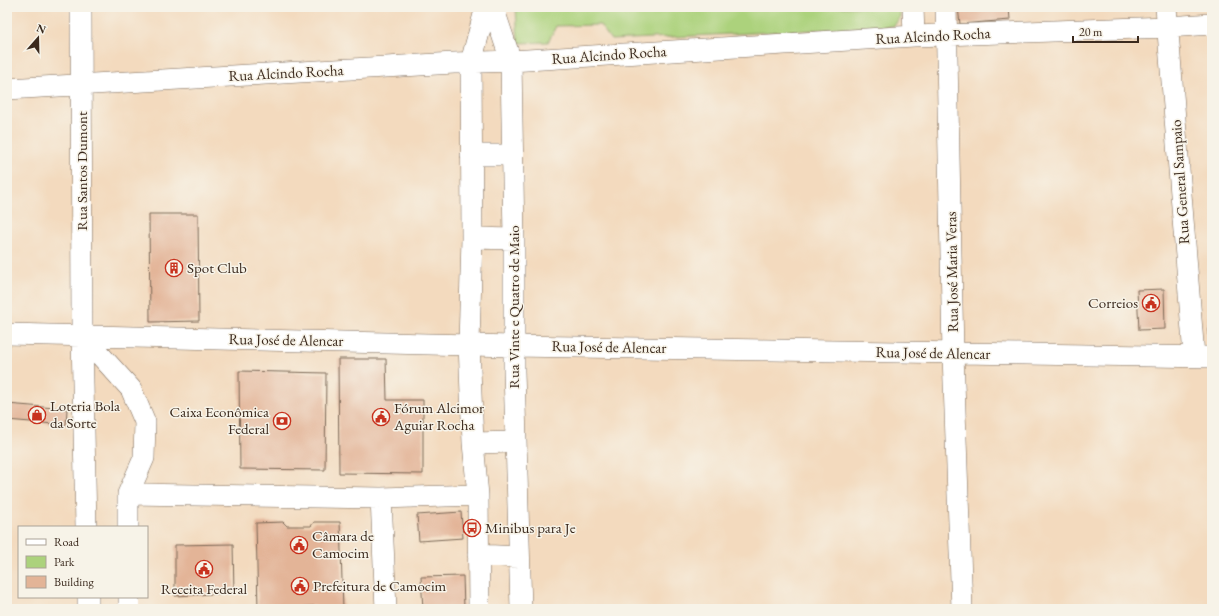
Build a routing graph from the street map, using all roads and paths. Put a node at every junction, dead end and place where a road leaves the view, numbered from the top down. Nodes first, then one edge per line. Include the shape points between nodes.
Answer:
1 (81, 7) edge
2 (486, 7) edge
3 (493, 7) edge
4 (913, 7) edge
5 (946, 7) edge
6 (1167, 17) edge
7 (1212, 24) edge
8 (947, 34) junction
9 (914, 36) junction
10 (511, 61) junction
11 (471, 62) junction
12 (82, 85) junction
13 (7, 89) edge
14 (471, 155) junction
15 (512, 155) junction
16 (472, 238) junction
17 (514, 239) junction
18 (7, 334) edge
19 (82, 335) junction
20 (469, 344) junction
21 (513, 346) junction
22 (953, 354) junction
23 (1203, 357) edge
24 (516, 442) junction
25 (473, 443) junction
26 (128, 494) junction
27 (478, 495) junction
28 (380, 498) junction
29 (86, 526) edge
30 (128, 526) edge
31 (478, 555) junction
32 (519, 557) junction
33 (88, 598) edge
34 (129, 598) edge
35 (88, 609) edge
36 (129, 609) edge
37 (386, 609) edge
38 (479, 609) edge
39 (521, 609) edge
40 (962, 609) edge

1 - 12 street, Rua Santos Dumont
2 - 11 street
3 - 10 street, Rua Vinte e Quatro de Maio
4 - 9 street
5 - 8 street, Rua José Maria Veras
6 - 7 street, Rua Alcindo Rocha
6 - 8 street, Rua Alcindo Rocha
6 - 23 street, Rua General Sampaio
8 - 9 street, Rua Alcindo Rocha
8 - 22 street, Rua José Maria Veras
9 - 10 street, Rua Alcindo Rocha
10 - 11 street, Rua Alcindo Rocha
10 - 15 street, Rua Vinte e Quatro de Maio
11 - 12 street, Rua Alcindo Rocha
11 - 14 street
12 - 13 street, Rua Alcindo Rocha
12 - 19 street, Rua Santos Dumont
14 - 15 street
14 - 16 street
15 - 17 street, Rua Vinte e Quatro de Maio
16 - 17 street
16 - 20 street
17 - 21 street, Rua Vinte e Quatro de Maio
18 - 19 street, Rua José de Alencar
19 - 20 street, Rua José de Alencar
19 - 26 street via 130,388 145,422 144,458
19 - 29 street, Rua Santos Dumont
20 - 21 street, Rua José de Alencar
20 - 25 street
21 - 22 street, Rua José de Alencar
21 - 24 street, Rua Vinte e Quatro de Maio
22 - 23 street, Rua José de Alencar
22 - 40 street, Rua José Maria Veras
24 - 25 street
24 - 32 street, Rua Vinte e Quatro de Maio
25 - 27 street
26 - 28 street
26 - 30 street
27 - 28 street
27 - 31 street
28 - 37 street
31 - 32 street
31 - 38 street
32 - 39 street, Rua Vinte e Quatro de Maio
33 - 35 street
34 - 36 street

